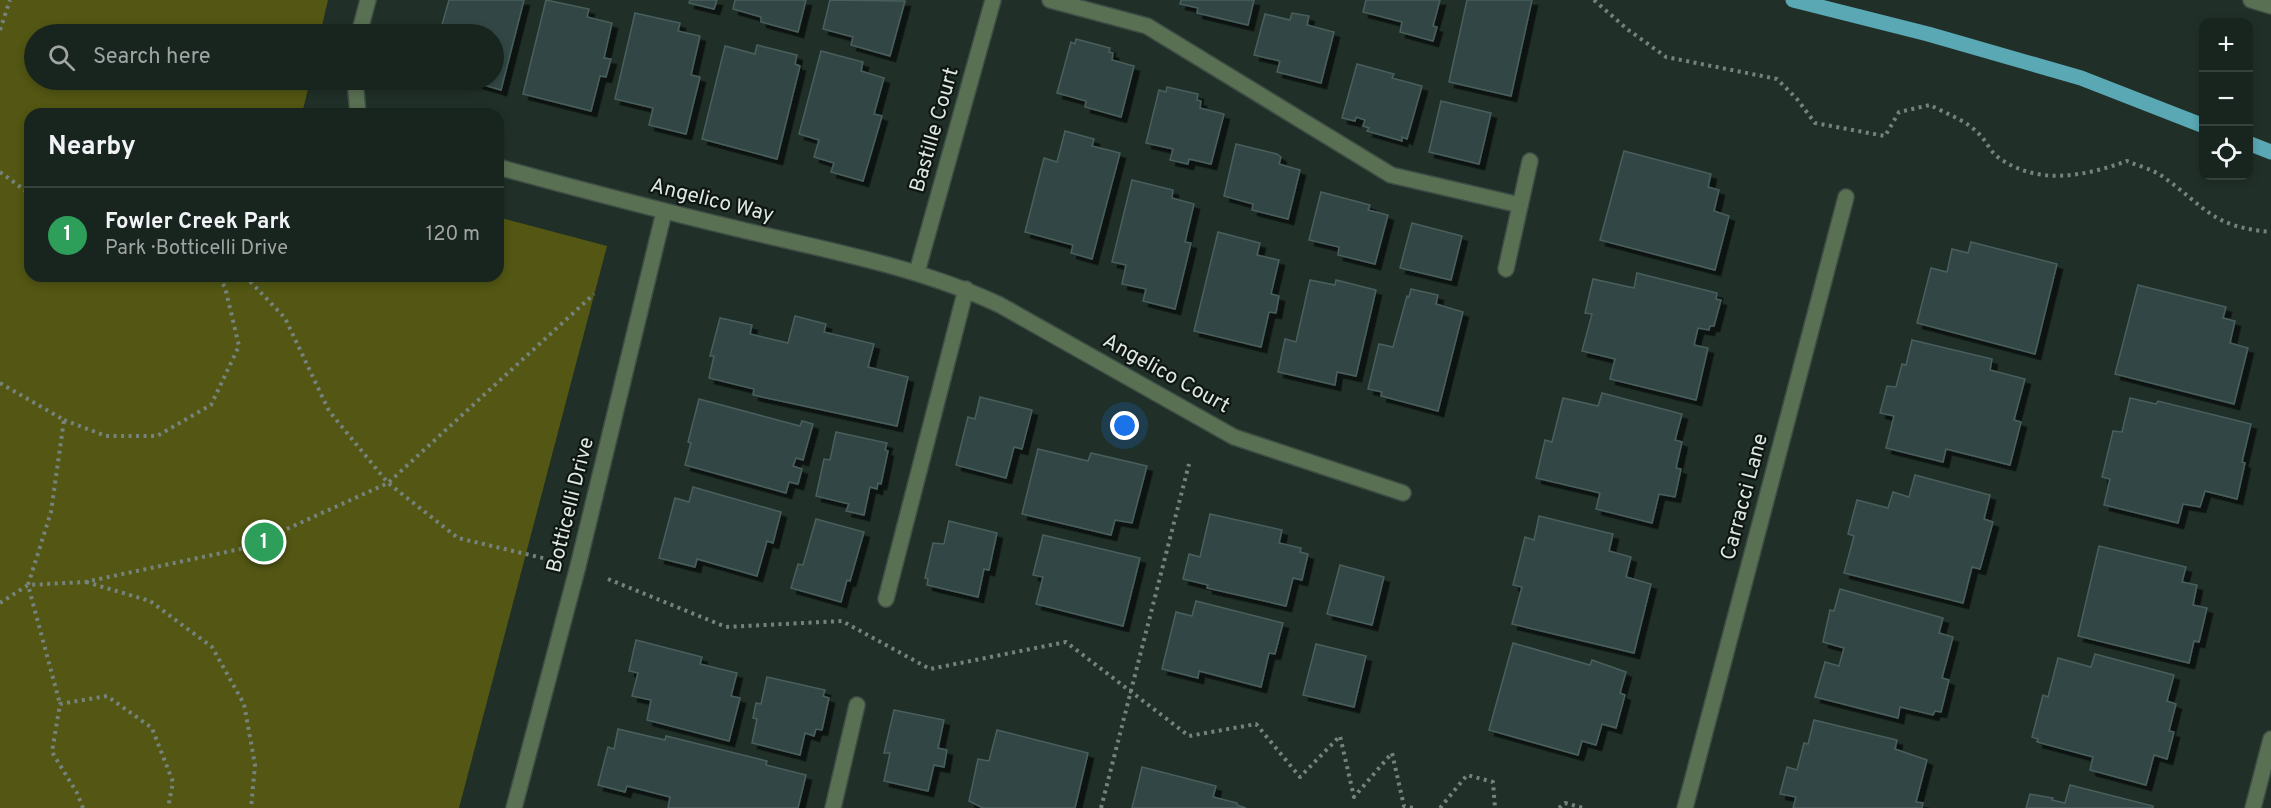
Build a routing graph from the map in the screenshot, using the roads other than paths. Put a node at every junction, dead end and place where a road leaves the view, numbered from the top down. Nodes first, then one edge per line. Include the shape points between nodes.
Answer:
1 (368, 0) edge
2 (993, 0) edge
3 (1050, 0) edge
4 (2251, 0) edge
5 (2271, 6) edge
6 (362, 24) edge
7 (356, 90) edge
8 (357, 108) edge
9 (1530, 161) dead end
10 (504, 169) edge
11 (1846, 197) dead end
12 (1520, 205) junction
13 (664, 212) junction
14 (1506, 269) dead end
15 (917, 272) junction
16 (966, 289) junction
17 (1402, 493) dead end
18 (886, 599) dead end
19 (857, 705) dead end
20 (2271, 739) edge
21 (514, 808) edge
22 (833, 808) edge
23 (1685, 808) edge
24 (2253, 808) edge

1 - 6 street
2 - 15 street, Bastille Court
3 - 12 street via 1147,26 1391,175
4 - 5 street
7 - 8 street
9 - 12 street
10 - 13 street, Angelico Way
11 - 23 street, Carracci Lane
12 - 14 street
13 - 15 street, Angelico Way
13 - 21 street, Botticelli Drive via 578,566
15 - 16 street, Angelico Court
16 - 17 street, Angelico Court via 1234,437
16 - 18 street
19 - 22 street
20 - 24 street

